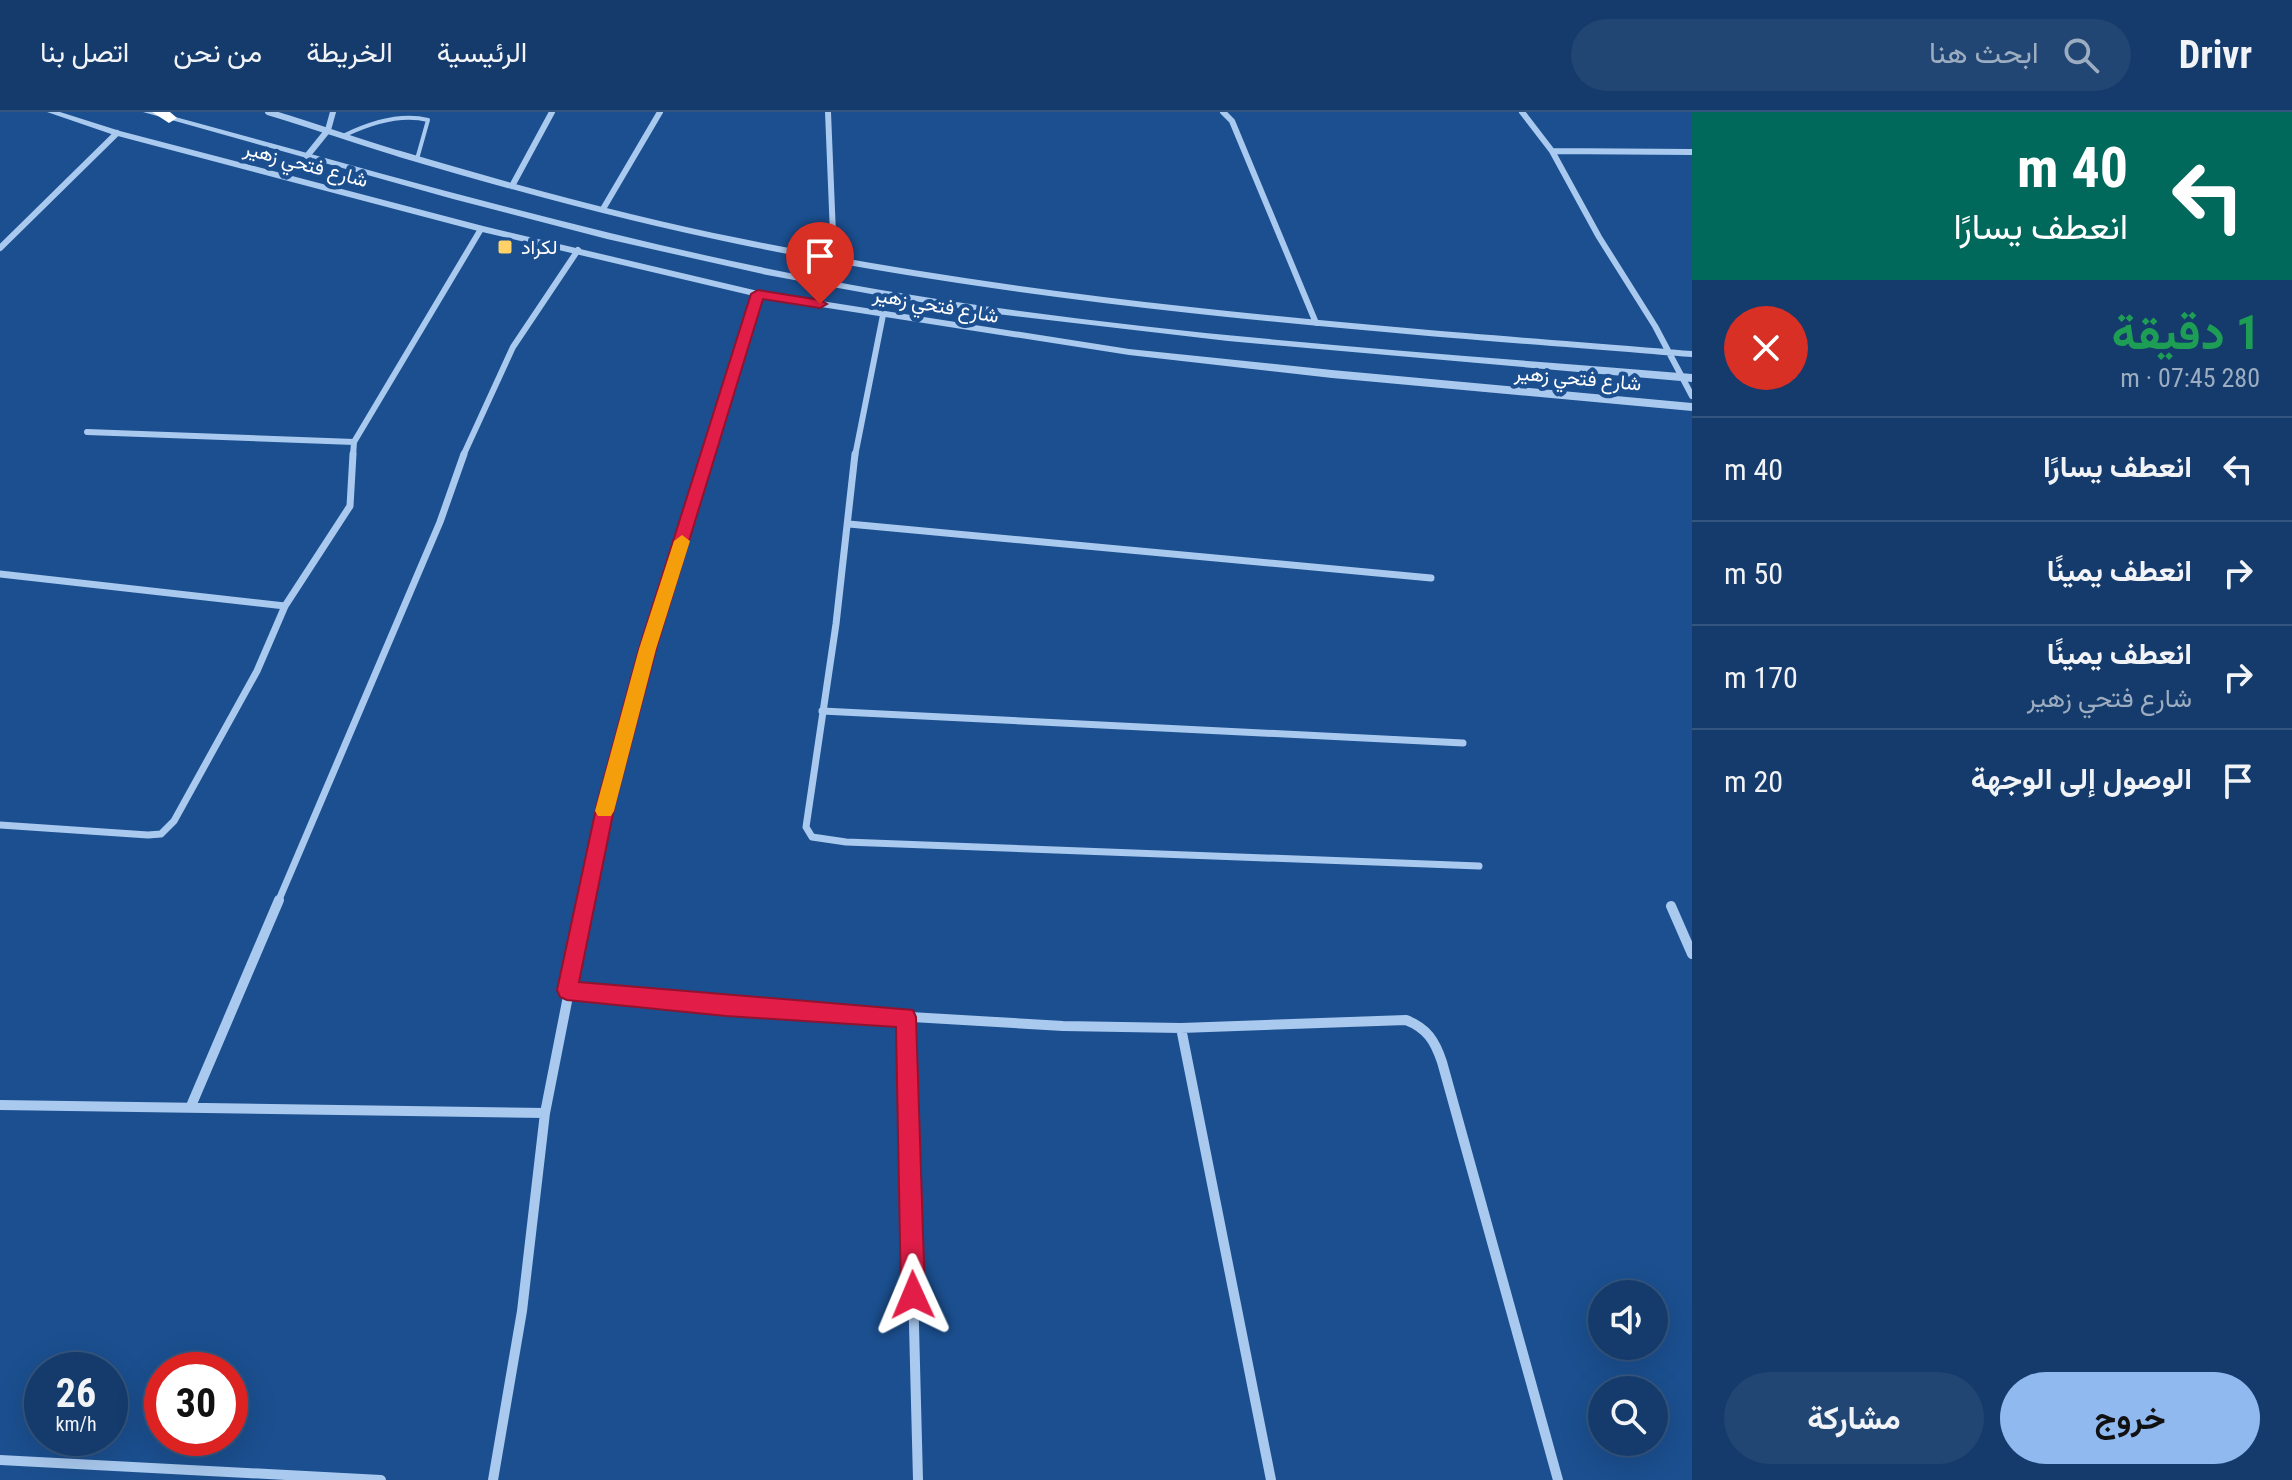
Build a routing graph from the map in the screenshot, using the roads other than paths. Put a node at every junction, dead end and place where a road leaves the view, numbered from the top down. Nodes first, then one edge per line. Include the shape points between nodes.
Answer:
1 (51, 112) edge
2 (147, 112) edge
3 (268, 112) edge
4 (333, 112) edge
5 (552, 112) edge
6 (660, 112) edge
7 (828, 112) edge
8 (1223, 112) edge
9 (1522, 112) edge
10 (164, 115) edge
11 (328, 130) junction
12 (117, 133) junction
13 (345, 135) junction
14 (1552, 151) junction
15 (1692, 152) edge
16 (307, 156) junction
17 (417, 159) junction
18 (512, 186) junction
19 (603, 209) junction
20 (481, 229) junction
21 (0, 248) edge
22 (578, 250) junction
23 (834, 259) junction
24 (758, 294) junction
25 (883, 315) junction
26 (1316, 323) junction
27 (1669, 352) junction
28 (1692, 354) edge
29 (1687, 378) edge
30 (1692, 396) edge
31 (1692, 407) edge
32 (87, 432) dead end
33 (354, 442) junction
34 (849, 524) junction
35 (0, 574) edge
36 (1431, 578) dead end
37 (285, 606) junction
38 (822, 711) junction
39 (1463, 743) dead end
40 (0, 825) edge
41 (1479, 866) dead end
42 (1671, 906) dead end
43 (1692, 954) edge
44 (567, 990) junction
45 (906, 1017) junction
46 (1181, 1028) junction
47 (0, 1105) edge
48 (191, 1106) junction
49 (545, 1113) junction
50 (0, 1460) edge
51 (381, 1480) edge
52 (493, 1480) edge
53 (918, 1480) edge
54 (1271, 1480) edge
55 (1558, 1480) edge

1 - 12 street, شارع فتحي زهير
2 - 10 street, شارع فتحي زهير
3 - 11 street
4 - 11 street
5 - 18 street
6 - 19 street
7 - 23 street
8 - 26 street via 1232,121
9 - 14 street
10 - 16 street, شارع فتحي زهير
11 - 13 street
11 - 16 street
12 - 20 street, شارع فتحي زهير
12 - 21 street
13 - 17 street
13 - 17 lane via 374,119 422,114 428,120
14 - 15 street
14 - 27 street
16 - 29 street, شارع فتحي زهير via 603,234 889,293 1192,335
17 - 18 street
18 - 19 street
19 - 23 street
20 - 22 street, شارع فتحي زهير
20 - 33 street
22 - 24 street, شارع فتحي زهير
22 - 48 street via 540,300 493,381 440,522
23 - 26 street
24 - 25 street, شارع فتحي زهير
24 - 44 street via 640,677 606,804
25 - 31 street, شارع فتحي زهير via 1129,352
25 - 34 street via 854,461
26 - 27 street
27 - 28 street
27 - 29 street
29 - 30 street
32 - 33 street
33 - 37 street via 350,506
34 - 36 street
34 - 38 street
35 - 37 street
37 - 40 street via 257,671 174,821 161,834
38 - 39 street
38 - 41 street via 806,827 812,837
42 - 43 street
44 - 45 street
44 - 49 street
45 - 46 street
45 - 53 street
46 - 54 street
46 - 55 street via 1406,1020 1425,1027 1442,1062
47 - 48 street
48 - 49 street
49 - 52 street via 522,1311
50 - 51 street

